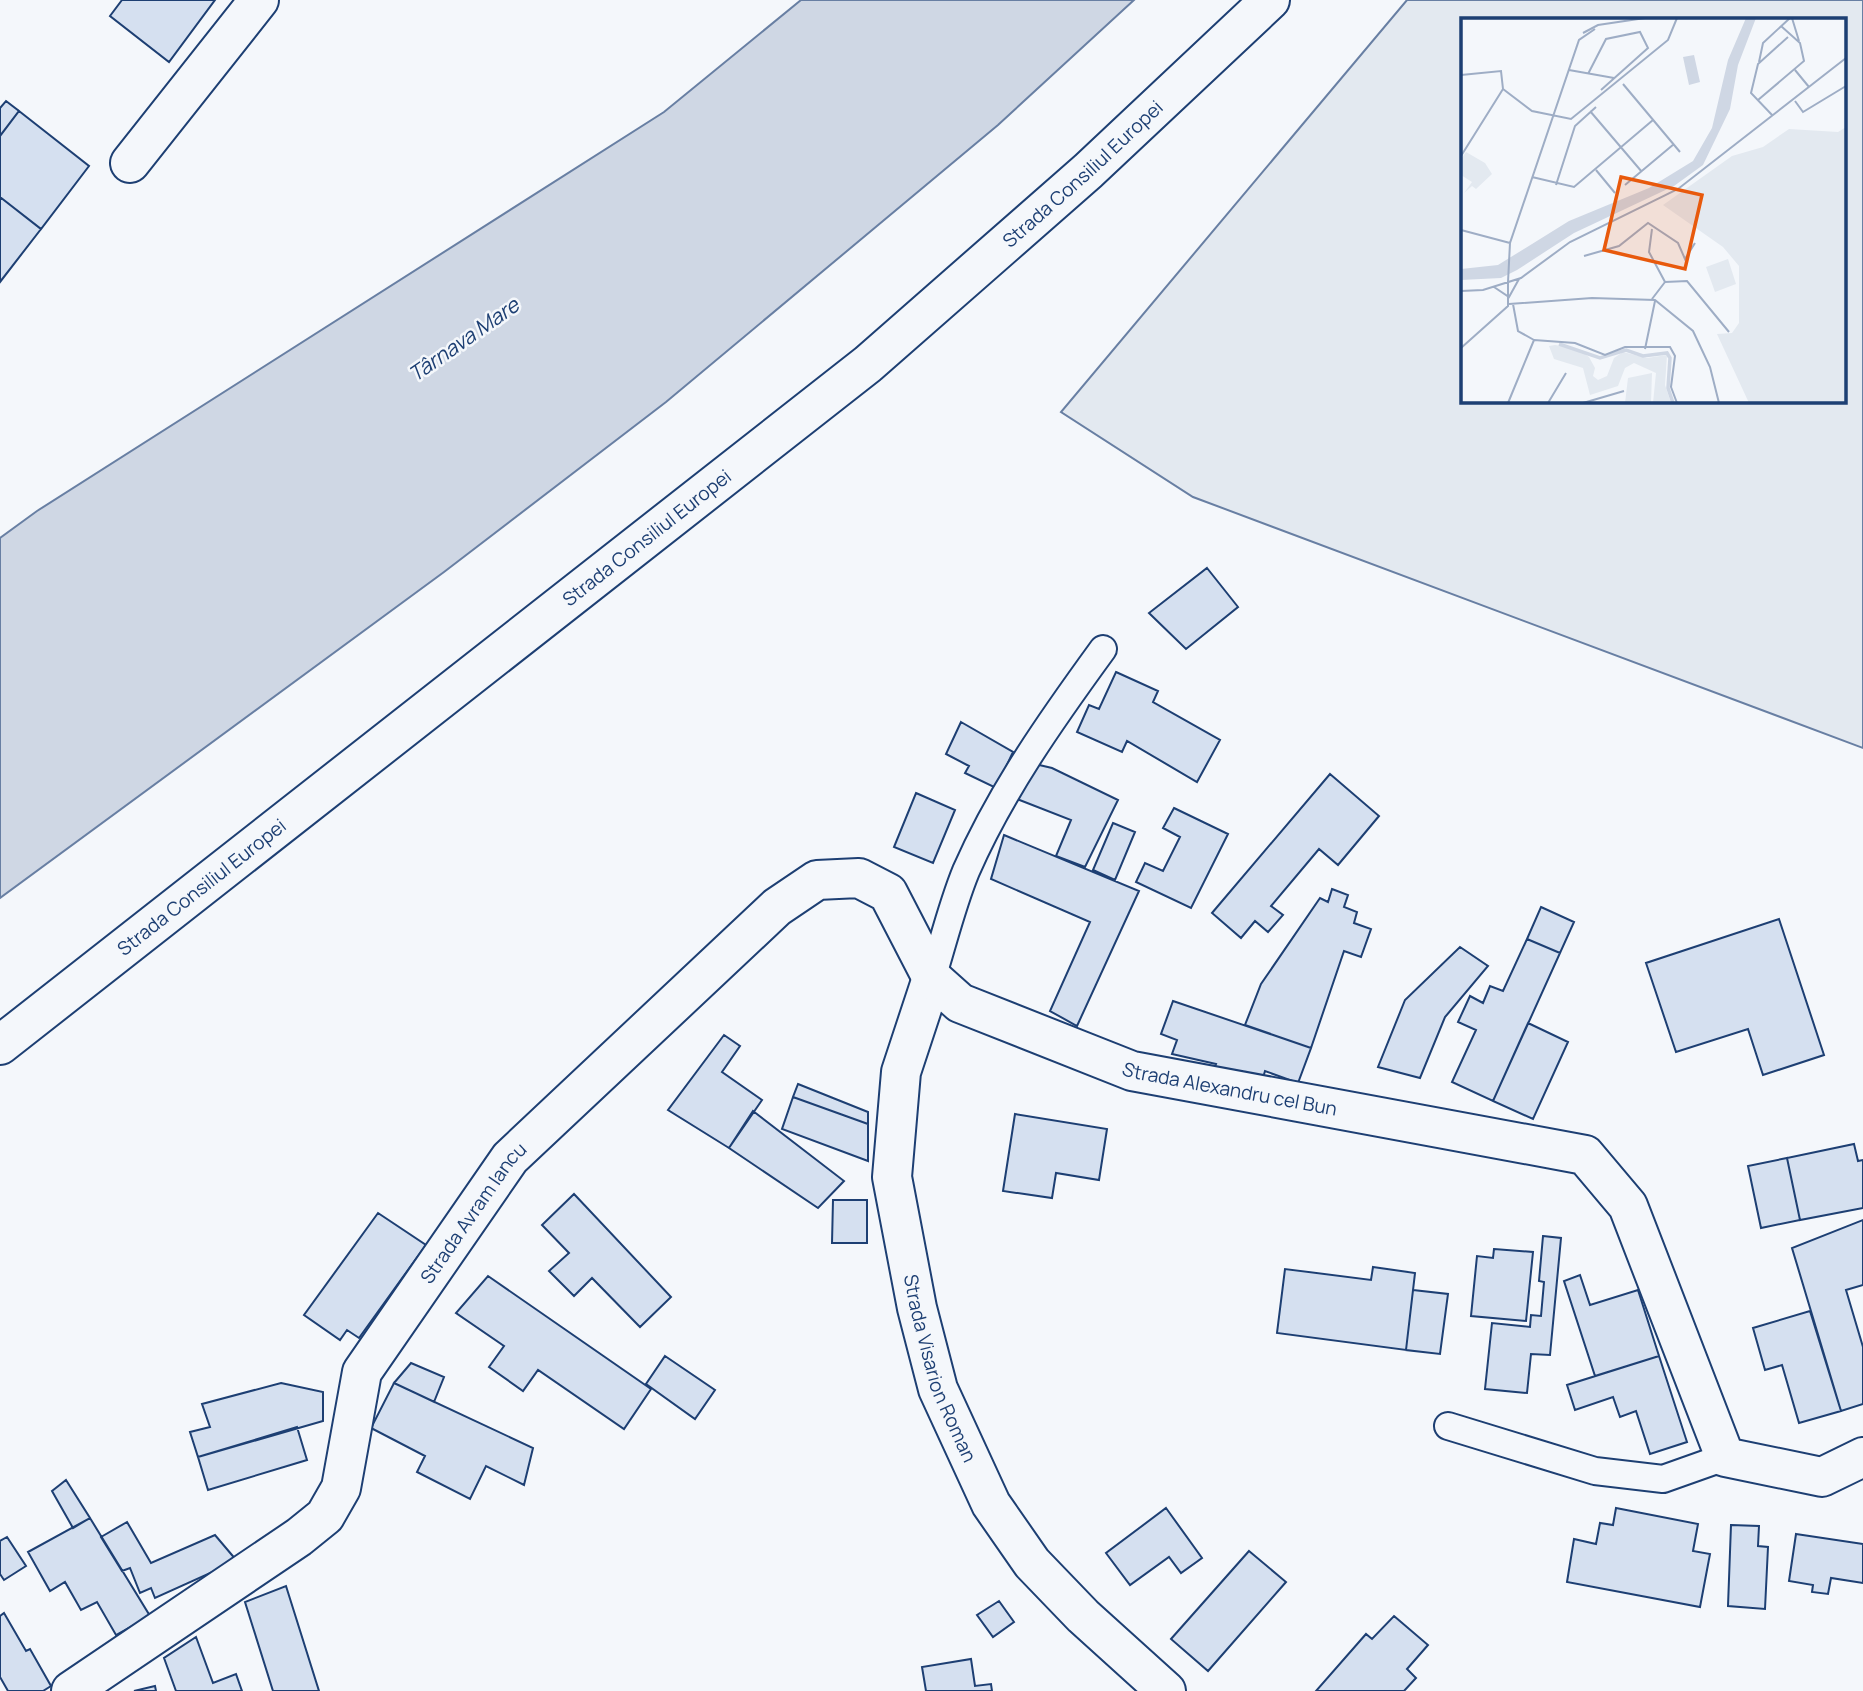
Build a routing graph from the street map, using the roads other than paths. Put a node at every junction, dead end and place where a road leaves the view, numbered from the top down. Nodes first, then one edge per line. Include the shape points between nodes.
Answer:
1 (259, 0) edge
2 (1270, 0) edge
3 (130, 163) dead end
4 (1103, 649) dead end
5 (932, 978) junction
6 (0, 1045) edge
7 (1448, 1426) dead end
8 (1725, 1457) junction
9 (1863, 1457) edge
10 (71, 1691) edge
11 (1166, 1691) edge

1 - 3 main road
2 - 6 main road, Strada Consiliul Europei via 1088,171 868,363
4 - 5 lane via 994,812 965,874
5 - 8 main road, Strada Alexandru cel Bun via 960,1003 1132,1071 1585,1155 1628,1206
5 - 10 main road, Strada Avram Iancu via 888,893 859,878 817,880 777,907 510,1158 362,1371 341,1488 325,1516
5 - 11 main road, Strada Visarion Roman via 901,1072 892,1177 938,1389 991,1504 1032,1563
7 - 8 lane via 1595,1471 1663,1479
8 - 9 main road via 1822,1477

